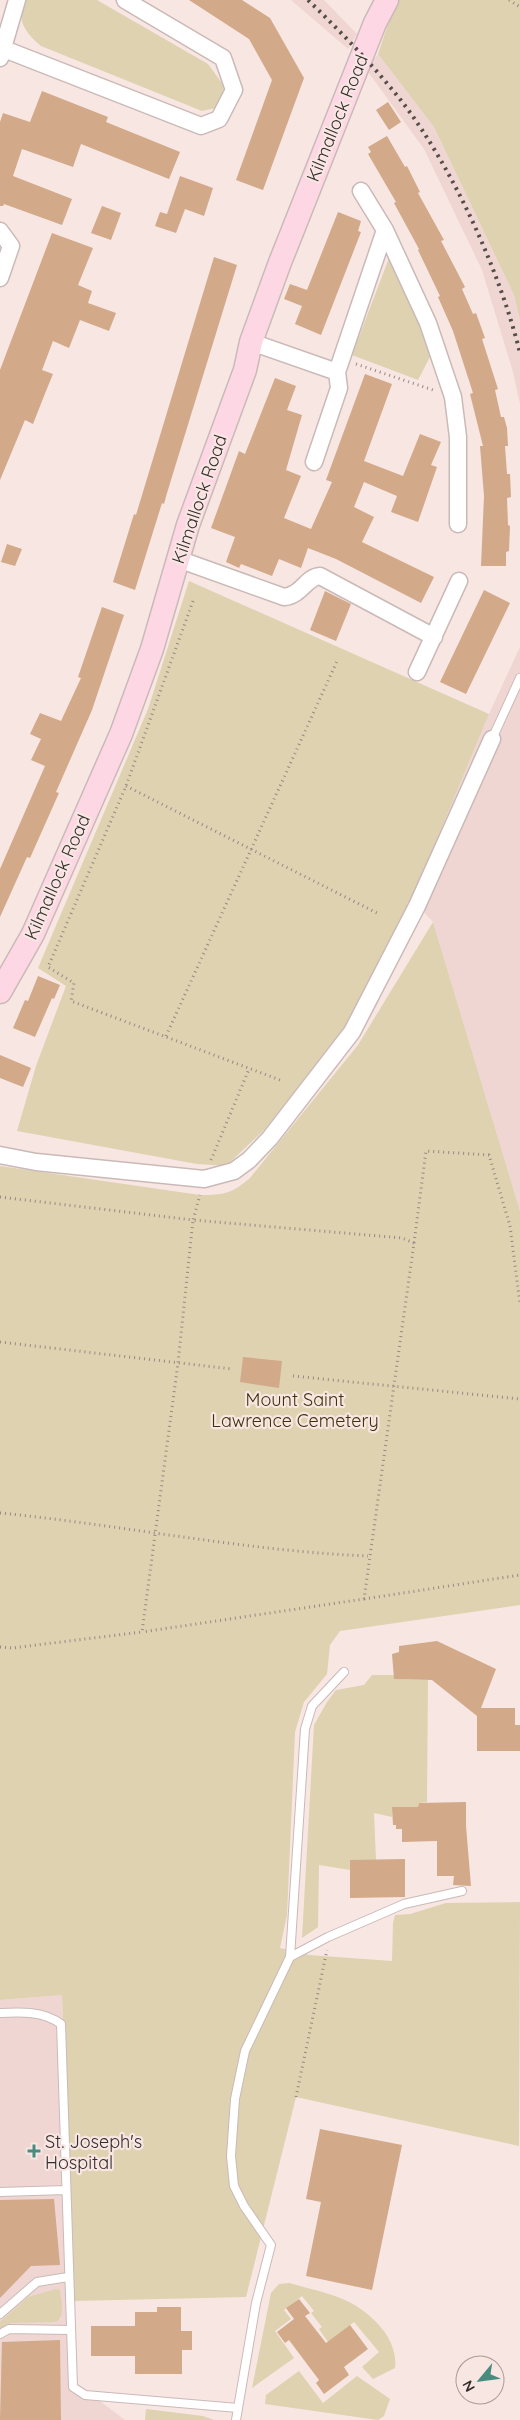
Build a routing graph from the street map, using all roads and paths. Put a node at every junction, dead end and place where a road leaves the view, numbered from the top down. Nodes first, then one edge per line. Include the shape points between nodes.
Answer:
1 (17, 0) edge
2 (125, 0) edge
3 (387, 0) edge
4 (509, 0) edge
5 (520, 7) edge
6 (2, 53) edge
7 (361, 191) dead end
8 (385, 230) junction
9 (0, 231) edge
10 (0, 278) edge
11 (252, 342) junction
12 (339, 366) junction
13 (453, 397) junction
14 (314, 462) dead end
15 (458, 524) dead end
16 (178, 559) junction
17 (459, 581) dead end
18 (193, 601) dead end
19 (434, 637) junction
20 (338, 659) dead end
21 (417, 672) dead end
22 (520, 678) edge
23 (492, 739) joint
24 (126, 786) junction
25 (251, 849) junction
26 (379, 914) dead end
27 (0, 992) edge
28 (166, 1036) junction
29 (249, 1069) junction
30 (280, 1080) dead end
31 (0, 1155) edge
32 (204, 1179) junction
33 (0, 1197) edge
34 (193, 1220) junction
35 (414, 1243) junction
36 (520, 1304) edge
37 (0, 1342) edge
38 (178, 1363) junction
39 (232, 1369) dead end
40 (293, 1376) dead end
41 (395, 1386) junction
42 (520, 1399) edge
43 (0, 1513) edge
44 (156, 1532) junction
45 (368, 1556) junction
46 (520, 1575) edge
47 (364, 1599) junction
48 (142, 1632) junction
49 (0, 1647) edge
50 (344, 1672) dead end
51 (462, 1891) dead end
52 (328, 1937) junction
53 (290, 1958) junction
54 (0, 2013) edge
55 (296, 2097) dead end
56 (66, 2190) junction
57 (0, 2192) edge
58 (68, 2278) junction
59 (0, 2314) edge
60 (70, 2330) junction
61 (0, 2334) edge
62 (238, 2408) junction
63 (236, 2420) edge

1 - 6 street
2 - 6 street via 224,58 234,90 219,118 201,126
3 - 11 street, Kilmallock Road via 279,265
4 - 5 path
7 - 8 street
8 - 12 street
8 - 13 street via 428,323
9 - 10 street via 11,246
11 - 12 street
11 - 16 street, Kilmallock Road
12 - 13 path
12 - 14 street via 339,388
13 - 15 street via 458,437
16 - 19 street via 284,597 293,596 313,576 320,576
16 - 27 street, Kilmallock Road via 152,648 121,734 33,934
17 - 19 street
18 - 24 path
19 - 21 street
20 - 25 path
22 - 23 lane
23 - 32 street via 417,906 352,1032 270,1138 249,1160 234,1172
24 - 25 path
24 - 28 path via 48,967 74,983 71,1001
25 - 26 path
25 - 28 path
28 - 29 path
29 - 30 path
29 - 32 path
31 - 32 street via 36,1162
32 - 34 path
33 - 34 path
34 - 35 path via 402,1238
34 - 38 path
35 - 36 path via 426,1151 489,1155 510,1226
35 - 41 path
37 - 38 path
38 - 39 path
38 - 44 path
40 - 41 path
41 - 42 path
41 - 45 path
43 - 44 path
44 - 45 path
44 - 48 path
45 - 47 path
46 - 47 path
47 - 48 path
48 - 49 path
50 - 53 lane via 312,1706 305,1730
51 - 52 lane via 404,1904
52 - 53 lane
52 - 55 path
53 - 62 lane via 245,2051 235,2099 231,2156 234,2186 271,2245 256,2303
54 - 56 lane via 35,2013 61,2024
56 - 57 lane
56 - 58 lane
58 - 59 lane via 37,2282
58 - 60 lane
60 - 61 lane via 9,2330
60 - 62 lane via 73,2387 78,2392
62 - 63 lane

